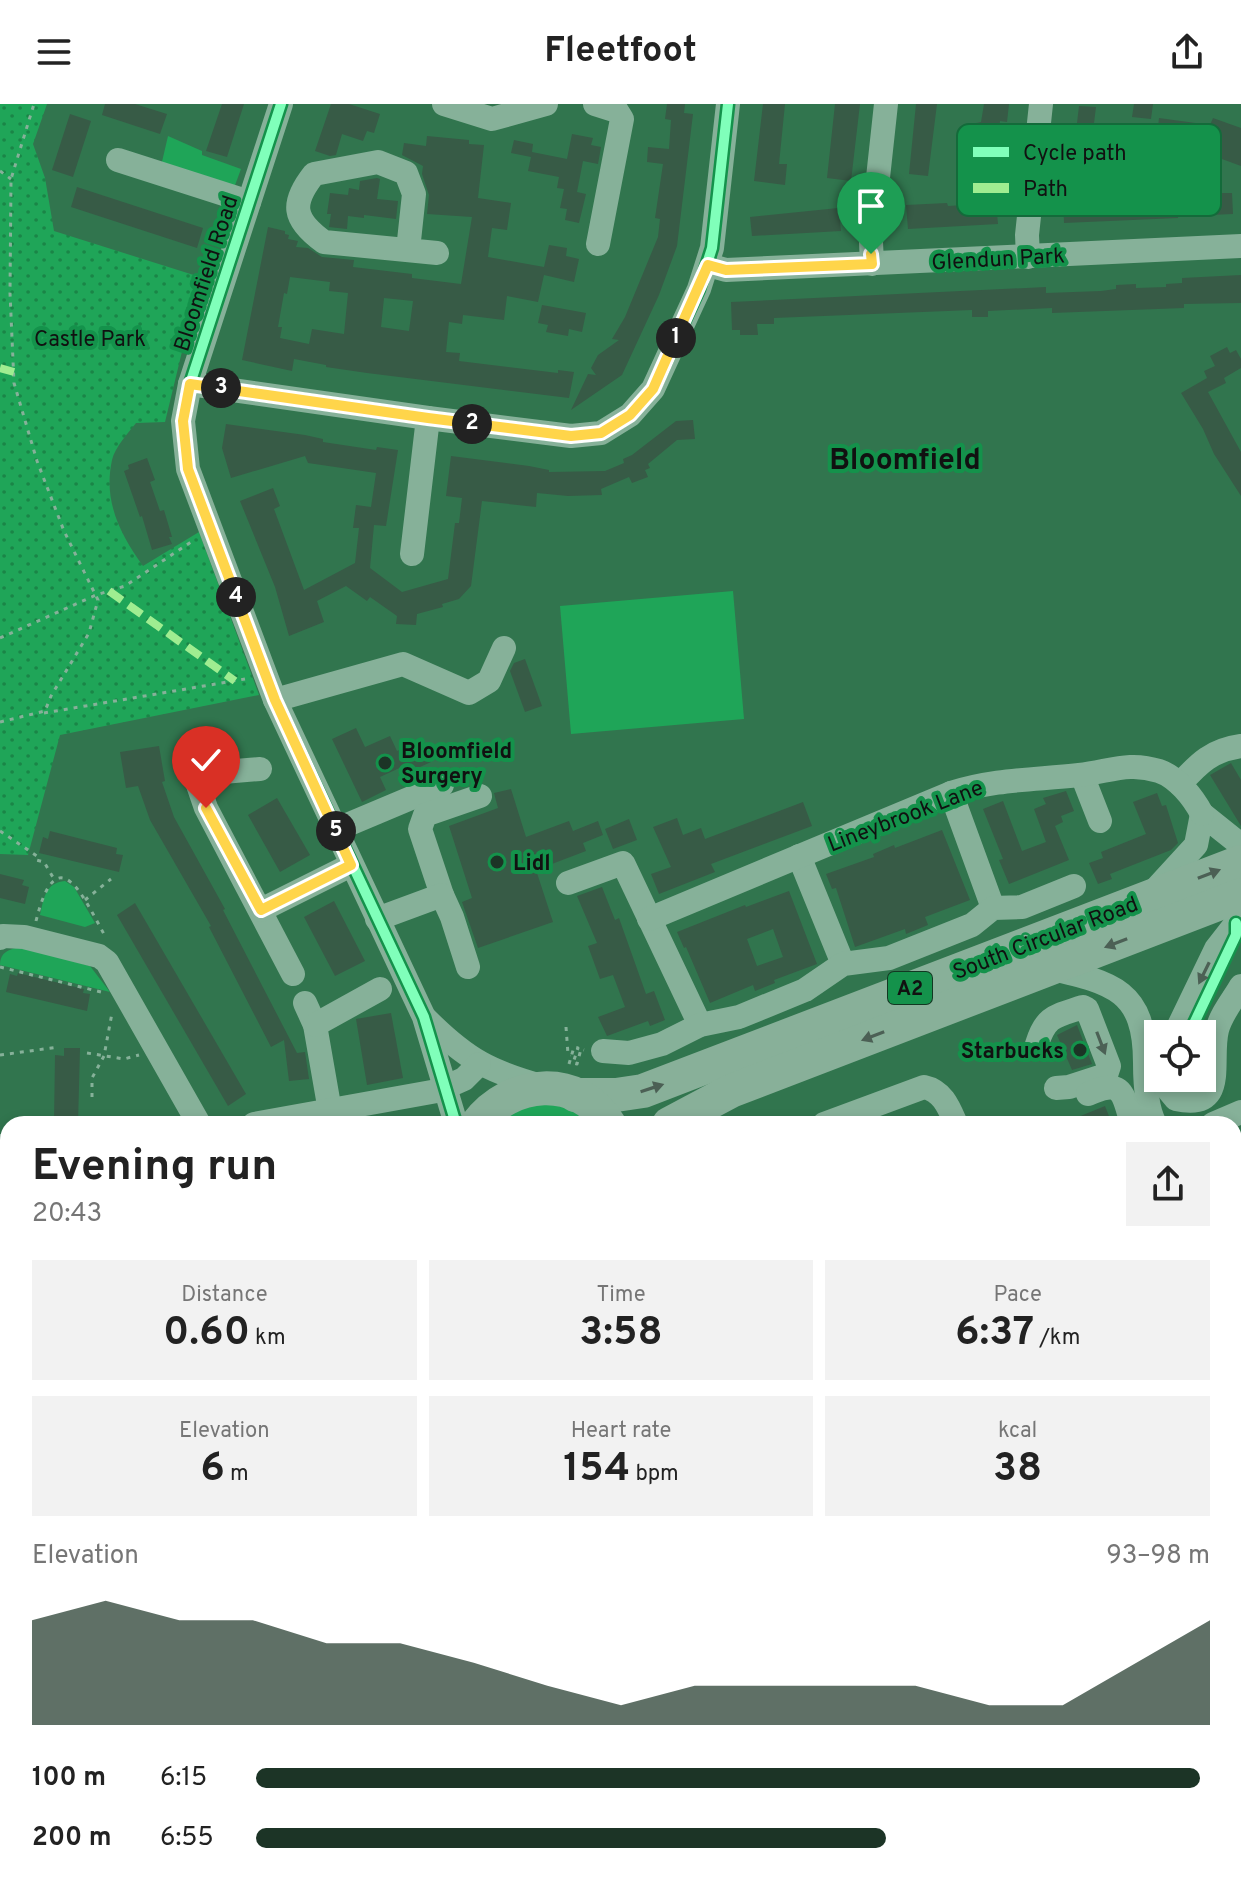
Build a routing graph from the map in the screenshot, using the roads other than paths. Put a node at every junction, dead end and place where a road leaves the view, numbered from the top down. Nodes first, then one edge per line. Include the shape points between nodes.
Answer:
1 (281, 104) edge
2 (444, 104) edge
3 (546, 104) edge
4 (595, 104) edge
5 (728, 104) edge
6 (886, 104) edge
7 (1041, 104) edge
8 (521, 108) edge
9 (1039, 124) edge
10 (118, 160) dead end
11 (252, 192) junction
12 (298, 194) junction
13 (1029, 216) edge
14 (598, 244) dead end
15 (1241, 246) edge
16 (408, 250) junction
17 (437, 253) dead end
18 (1028, 257) junction
19 (872, 264) junction
20 (708, 265) junction
21 (190, 384) junction
22 (428, 418) junction
23 (412, 554) dead end
24 (504, 648) dead end
25 (275, 700) junction
26 (1241, 746) edge
27 (260, 769) dead end
28 (1082, 775) junction
29 (1180, 784) junction
30 (442, 785) dead end
31 (951, 793) junction
32 (480, 796) dead end
33 (1202, 814) junction
34 (1100, 821) dead end
35 (335, 830) junction
36 (1241, 845) edge
37 (799, 856) junction
38 (1241, 862) edge
39 (351, 865) junction
40 (568, 883) dead end
41 (1074, 886) dead end
42 (442, 895) junction
43 (1241, 895) edge
44 (1148, 898) junction
45 (993, 908) junction
46 (261, 910) junction
47 (1241, 917) edge
48 (377, 919) junction
49 (649, 919) junction
50 (0, 938) edge
51 (843, 964) junction
52 (468, 967) dead end
53 (1049, 968) junction
54 (293, 974) dead end
55 (1241, 986) edge
56 (380, 989) dead end
57 (424, 1017) junction
58 (1182, 1020) edge
59 (700, 1025) junction
60 (1216, 1034) edge
61 (1037, 1044) dead end
62 (603, 1051) dead end
63 (479, 1064) junction
64 (568, 1082) junction
65 (445, 1089) junction
66 (1159, 1092) edge
67 (1171, 1092) edge
68 (1209, 1092) edge
69 (330, 1111) junction
70 (194, 1116) edge
71 (307, 1116) edge
72 (453, 1116) edge
73 (483, 1116) edge
74 (602, 1116) edge
75 (684, 1116) edge
76 (846, 1116) edge
77 (953, 1116) edge
78 (1145, 1116) edge
79 (1151, 1116) edge
80 (1154, 1116) edge

1 - 11 street, Bloomfield Road
2 - 8 street via 492,119
3 - 8 street
4 - 14 street via 617,111 622,119
5 - 20 street
6 - 19 street
7 - 9 street
10 - 11 street
11 - 12 street
11 - 21 street, Bloomfield Road
12 - 16 street via 298,210 309,231 324,242
12 - 16 street via 314,174 378,162 406,173 414,194
13 - 18 street
15 - 18 street, Glendun Park
16 - 17 street
18 - 19 street, Glendun Park
19 - 20 street, Glendun Park via 726,270
20 - 22 street via 653,389 630,415 601,433 571,436
21 - 22 street
21 - 25 street, Bloomfield Road via 183,421 188,469
22 - 23 street
24 - 25 street via 489,681 469,693 403,664
25 - 35 street, Bloomfield Road
26 - 29 street via 1221,749
27 - 46 street via 211,773 194,768 206,808
28 - 29 street, Lineybrook Lane via 1128,765 1161,771
28 - 31 street, Lineybrook Lane via 992,782
28 - 34 street
29 - 33 street, Lineybrook Lane
30 - 35 street
31 - 37 street, Lineybrook Lane
31 - 45 street
32 - 42 street via 425,815 420,829
33 - 36 street, Lineybrook Lane
33 - 44 street via 1196,845
35 - 39 street, Bloomfield Road
37 - 49 street, Lineybrook Lane
37 - 51 street
44 -> 38 highway, South Circular Road / A2
39 - 46 street
39 - 48 street, Bloomfield Road
40 - 49 street via 633,859
41 - 45 street via 1022,907
42 - 48 street
42 - 52 street
43 -> 53 highway, South Circular Road / A2
64 -> 44 highway, South Circular Road / A2 via 616,1095 643,1091
45 - 51 street via 972,925 889,958
46 - 54 street
47 -> 58 street via 1216,949
48 - 57 street, Bloomfield Road
49 - 59 street
50 - 70 street via 31,939 107,962 118,992
51 - 59 street via 805,990 739,1017
53 -> 75 highway, South Circular Road / A2 via 731,1091
53 - 79 street via 1092,978 1125,994 1145,1034
55 - 60 street
56 - 69 street via 310,1014
57 - 63 street, Bloomfield Road
57 - 65 street, Bloomfield Road
59 - 62 street via 629,1053
61 -> 78 street via 1052,1017 1087,1009 1109,1071 1056,1088 1072,1102 1114,1086
63 - 64 street, Bloomfield Road
63 - 65 street
64 - 73 highway, A2 via 506,1097
64 - 74 highway
65 - 69 street
65 - 72 street, Bloomfield Road
66 - 80 street
67 - 68 street via 1176,1099 1195,1102
69 - 71 street
76 - 77 street via 924,1087 947,1103

